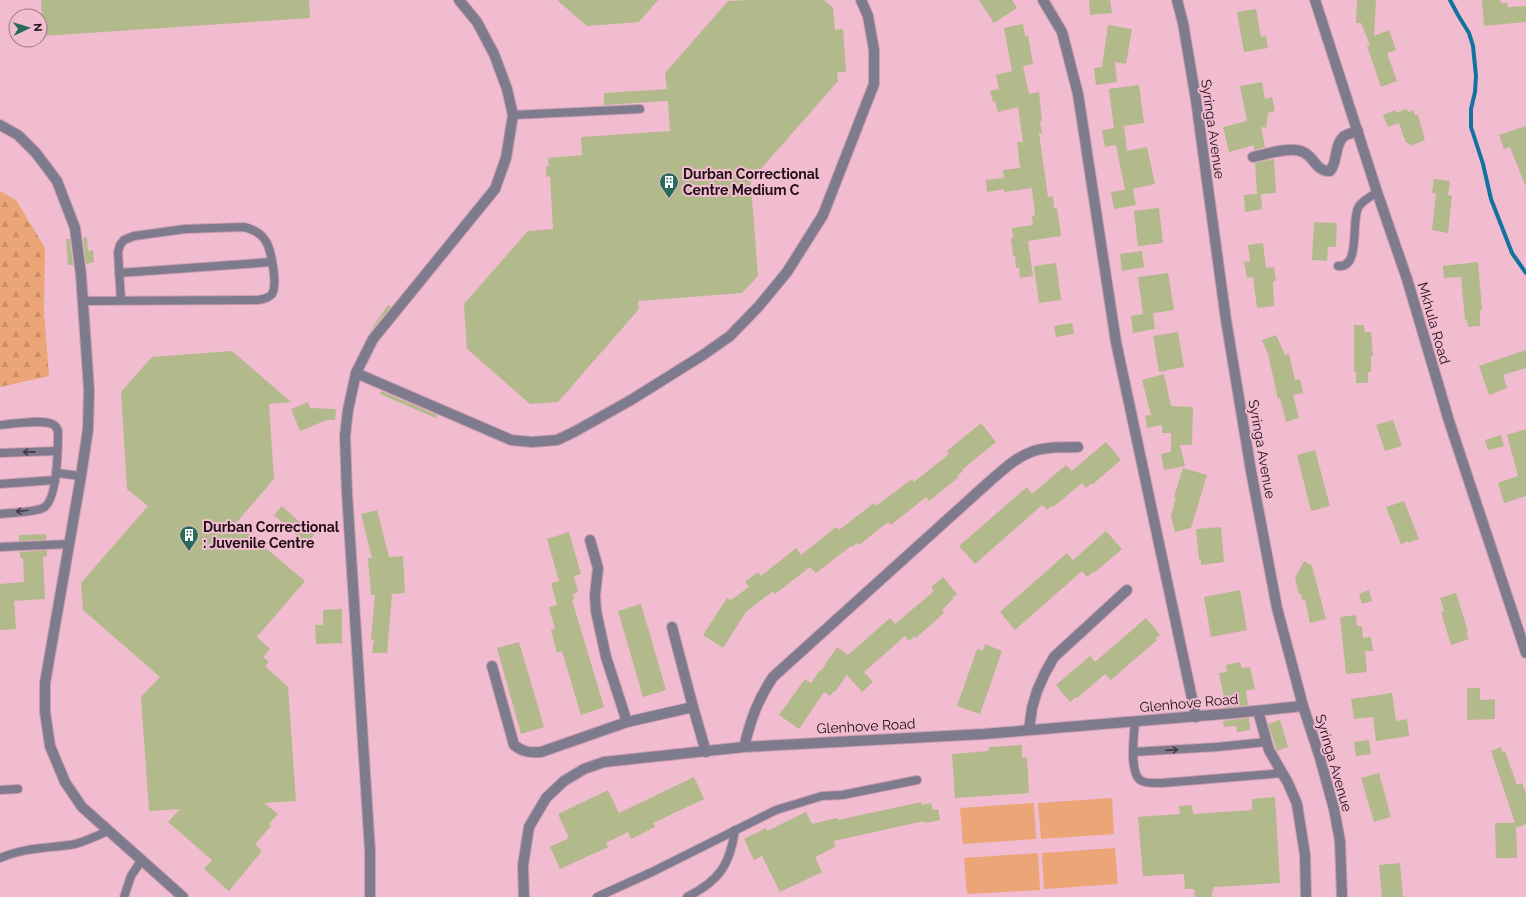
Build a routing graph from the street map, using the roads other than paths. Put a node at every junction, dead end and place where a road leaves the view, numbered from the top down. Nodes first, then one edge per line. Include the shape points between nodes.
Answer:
1 (460, 0) edge
2 (861, 0) edge
3 (1043, 0) edge
4 (1177, 0) edge
5 (1315, 0) edge
6 (640, 109) dead end
7 (513, 115) junction
8 (0, 125) edge
9 (1358, 131) junction
10 (1253, 157) dead end
11 (1377, 192) junction
12 (272, 262) junction
13 (1338, 266) dead end
14 (119, 273) junction
15 (83, 301) junction
16 (120, 301) junction
17 (356, 373) junction
18 (0, 425) edge
19 (1078, 447) dead end
20 (57, 451) junction
21 (0, 453) edge
22 (56, 476) junction
23 (81, 476) junction
24 (0, 484) edge
25 (0, 514) edge
26 (590, 540) dead end
27 (68, 544) junction
28 (0, 547) edge
29 (1127, 590) dead end
30 (672, 627) dead end
31 (1526, 653) edge
32 (492, 666) dead end
33 (1303, 706) junction
34 (693, 707) junction
35 (1258, 711) junction
36 (1196, 717) junction
37 (626, 722) junction
38 (1135, 722) junction
39 (1029, 730) junction
40 (1266, 742) junction
41 (744, 747) junction
42 (706, 752) junction
43 (1133, 752) junction
44 (1283, 773) junction
45 (917, 780) dead end
46 (18, 789) dead end
47 (0, 790) edge
48 (735, 830) junction
49 (108, 831) junction
50 (0, 858) edge
51 (141, 861) junction
52 (125, 895) edge
53 (117, 897) edge
54 (182, 897) edge
55 (370, 897) edge
56 (524, 897) edge
57 (597, 897) edge
58 (687, 897) edge
59 (1306, 897) edge
60 (1342, 897) edge

1 - 7 street via 477,22 494,54 507,89
2 - 17 street via 868,16 874,50 874,84 823,215 787,272 759,306 725,340 631,400 557,440 511,440
3 - 36 street via 1062,32 1078,94 1116,342
4 - 33 street, Syringa Avenue via 1196,100 1226,320 1251,471 1277,608
5 - 9 street, Mkhula Road
6 - 7 lane
7 - 17 street via 506,158 495,189 373,339
8 - 15 street via 18,135 36,153 56,181 75,228
9 - 10 street via 1343,137 1330,171 1320,169 1304,152 1297,150
9 - 11 street, Mkhula Road
11 - 13 lane via 1360,204 1356,214 1352,255 1346,265
11 - 31 street, Mkhula Road
12 - 14 lane
12 - 14 lane via 271,251 265,240 253,229 185,229 134,236 124,240 118,252
12 - 16 lane via 274,288 272,294 266,298
14 - 16 lane
15 - 16 lane
15 - 23 street via 89,390 88,429
17 - 55 street via 345,436 370,851
18 - 20 lane via 43,422 52,424 58,431
19 - 41 street via 1049,448 1032,452 1016,460 990,481 773,677 751,719
20 -> 21 lane
20 - 22 lane
22 - 23 lane
22 - 24 lane
22 -> 25 lane via 49,502 44,508
23 - 27 street
26 - 37 street via 598,568 596,611 606,657
27 - 28 lane
27 - 49 street via 46,684 45,712 50,746 65,782 82,807
29 - 39 street via 1054,657 1037,691
30 - 34 street
32 - 37 street via 514,745 522,751 542,752
33 - 35 street, Glenhove Road
33 - 60 street, Syringa Avenue via 1334,809 1340,841
34 - 37 street
34 - 42 street
35 - 36 street, Glenhove Road
35 - 40 street
36 - 38 street, Glenhove Road
38 - 39 street, Glenhove Road
38 - 43 lane
39 - 41 street, Glenhove Road
43 -> 40 lane
40 - 44 street
41 - 42 street, Glenhove Road
42 - 56 street, Glenhove Road via 604,762 584,769 564,781 546,798 529,827 523,865
43 - 44 lane via 1137,776 1144,782 1162,783
44 - 59 street via 1297,804 1305,855
45 - 48 lane via 805,800 776,810
46 - 47 lane
48 - 57 lane
48 - 58 lane via 733,848 726,865 699,891
49 - 50 lane via 71,844 32,848
49 - 51 street
51 - 52 lane via 131,876
51 - 54 street
52 - 53 lane

